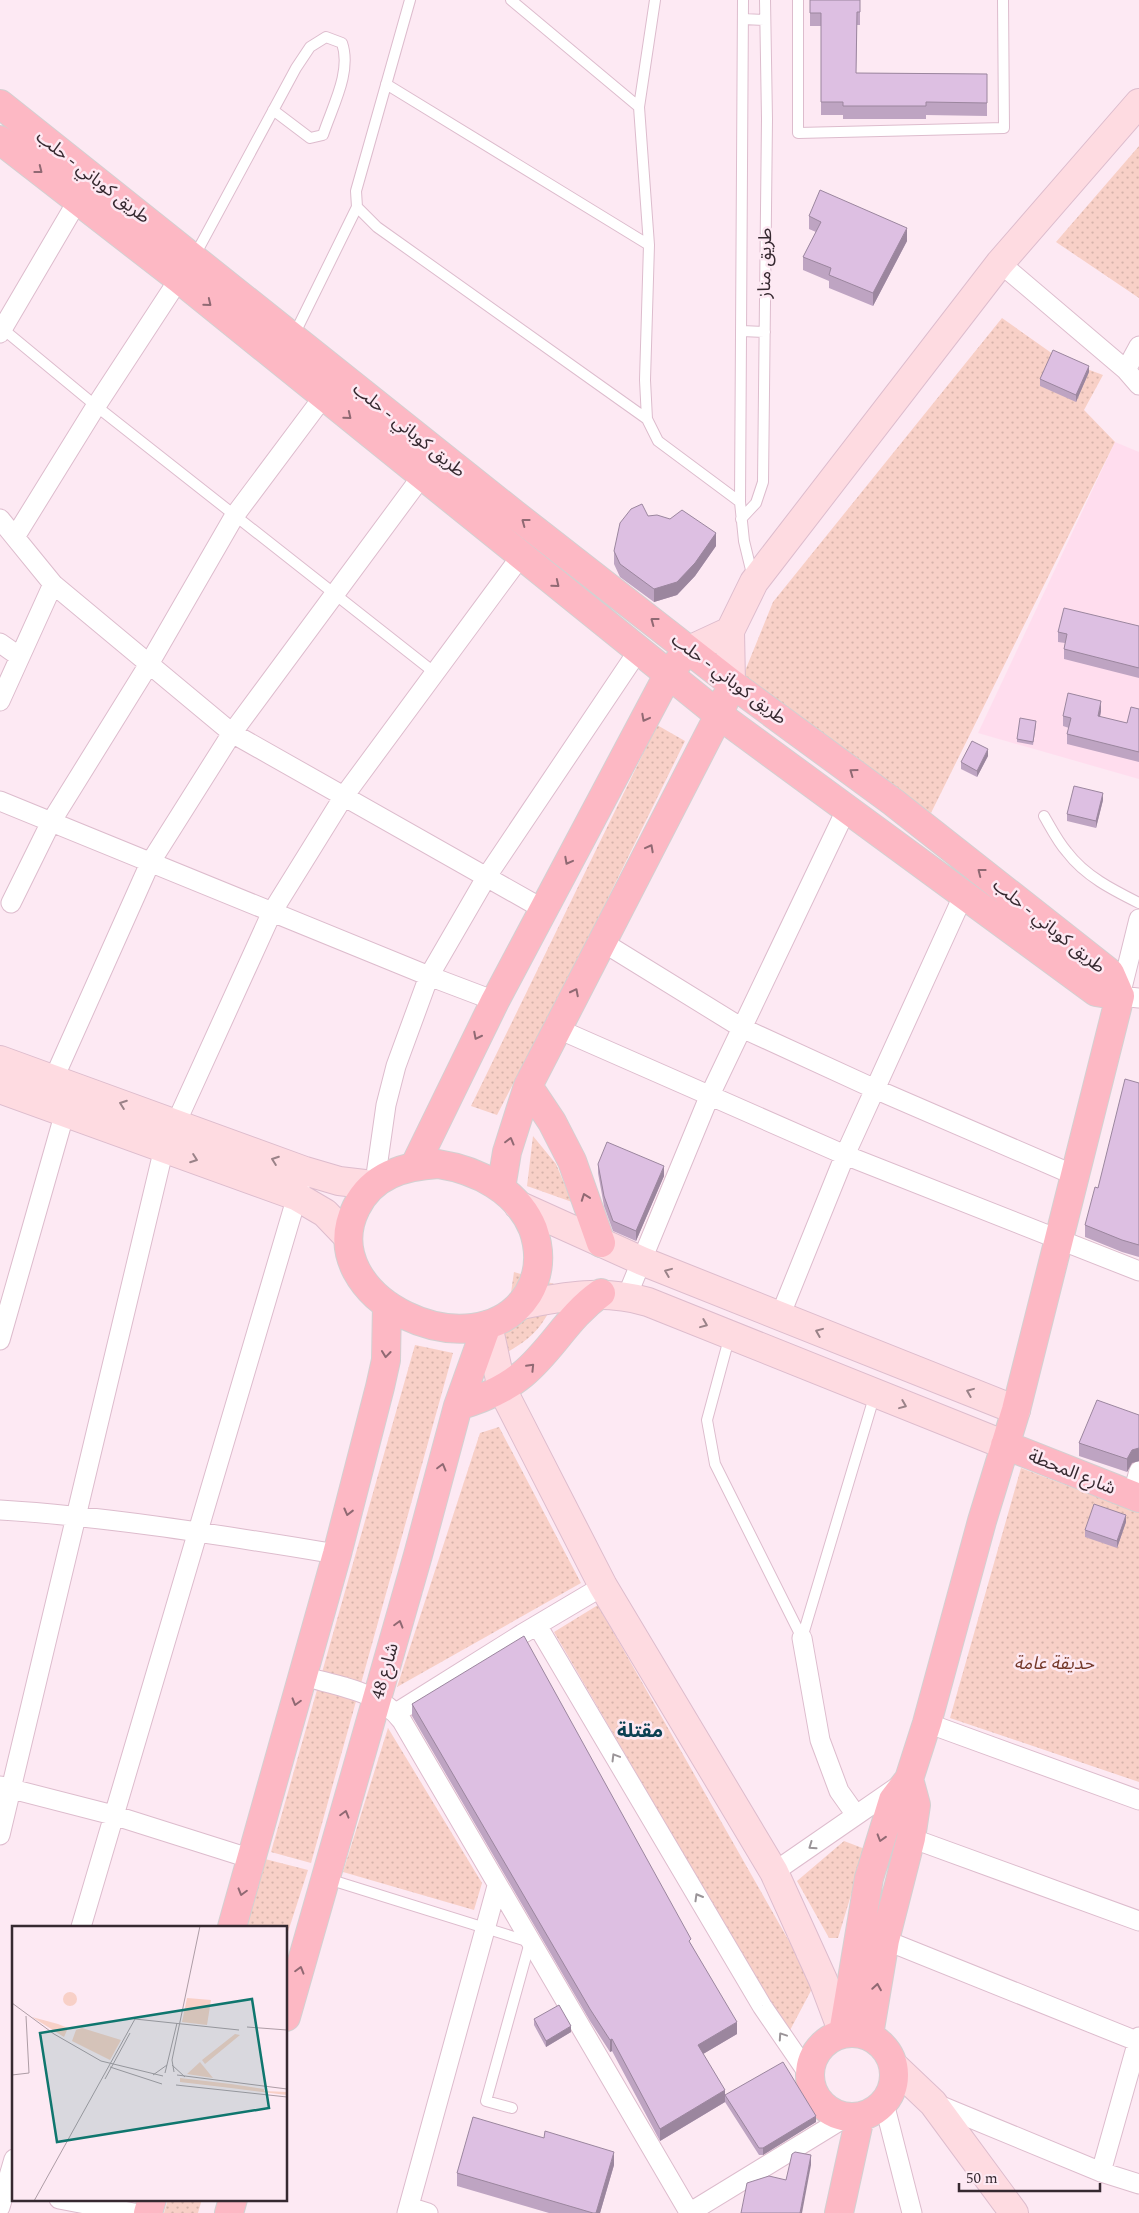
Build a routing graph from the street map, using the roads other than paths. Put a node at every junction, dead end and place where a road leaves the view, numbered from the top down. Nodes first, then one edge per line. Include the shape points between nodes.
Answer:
1 (410, 0) edge
2 (511, 0) edge
3 (655, 0) edge
4 (743, 0) edge
5 (765, 0) edge
6 (798, 0) edge
7 (1003, 0) edge
8 (743, 19) junction
9 (765, 20) junction
10 (386, 84) junction
11 (1139, 103) edge
12 (0, 104) edge
13 (639, 107) junction
14 (273, 110) junction
15 (0, 140) edge
16 (78, 200) junction
17 (356, 207) junction
18 (649, 245) junction
19 (158, 246) junction
20 (1000, 264) junction
21 (186, 269) junction
22 (1, 331) edge
23 (742, 331) junction
24 (764, 332) junction
25 (293, 337) junction
26 (1139, 346) edge
27 (1126, 370) junction
28 (1139, 385) edge
29 (324, 396) junction
30 (96, 406) junction
31 (647, 419) junction
32 (422, 476) junction
33 (740, 502) junction
34 (235, 515) junction
35 (0, 519) edge
36 (741, 519) junction
37 (15, 537) junction
38 (521, 556) junction
39 (754, 582) junction
40 (53, 584) junction
41 (335, 594) junction
42 (730, 631) junction
43 (0, 643) edge
44 (688, 650) junction
45 (638, 651) junction
46 (20, 657) junction
47 (149, 664) junction
48 (435, 673) junction
49 (668, 675) junction
50 (731, 683) junction
51 (0, 701) edge
52 (719, 715) junction
53 (232, 733) junction
54 (344, 796) junction
55 (0, 801) edge
56 (846, 810) junction
57 (1044, 816) dead end
58 (51, 822) junction
59 (150, 862) junction
60 (487, 876) junction
61 (963, 896) junction
62 (10, 903) dead end
63 (1139, 903) edge
64 (543, 909) junction
65 (272, 912) junction
66 (1139, 919) edge
67 (601, 941) junction
68 (429, 976) junction
69 (1129, 997) edge
70 (495, 1001) junction
71 (556, 1028) junction
72 (742, 1028) junction
73 (0, 1060) edge
74 (54, 1078) junction
75 (528, 1086) junction
76 (0, 1089) edge
77 (875, 1089) junction
78 (709, 1097) junction
79 (65, 1112) junction
80 (176, 1123) junction
81 (164, 1148) junction
82 (845, 1155) junction
83 (415, 1165) junction
84 (305, 1171) junction
85 (1074, 1175) junction
86 (374, 1184) junction
87 (296, 1196) junction
88 (509, 1197) junction
89 (348, 1237) junction
90 (1058, 1240) junction
91 (601, 1243) junction
92 (642, 1261) junction
93 (1139, 1270) edge
94 (8, 1276) edge
95 (614, 1295) junction
96 (521, 1304) junction
97 (387, 1305) junction
98 (780, 1316) junction
99 (488, 1325) junction
100 (730, 1334) junction
101 (0, 1340) edge
102 (502, 1389) junction
103 (875, 1394) junction
104 (458, 1406) junction
105 (1016, 1410) junction
106 (1005, 1445) junction
107 (1137, 1488) edge
108 (0, 1510) edge
109 (76, 1515) junction
110 (196, 1531) junction
111 (337, 1554) junction
112 (603, 1586) junction
113 (537, 1625) junction
114 (802, 1638) junction
115 (303, 1676) junction
116 (387, 1706) junction
117 (927, 1723) junction
118 (909, 1779) junction
119 (5, 1787) edge
120 (1139, 1800) edge
121 (113, 1815) junction
122 (856, 1815) junction
123 (0, 1835) edge
124 (911, 1838) junction
125 (252, 1859) junction
126 (774, 1872) junction
127 (327, 1879) junction
128 (497, 1886) junction
129 (1139, 1921) edge
130 (80, 1926) edge
131 (232, 1926) edge
132 (486, 1929) junction
133 (885, 1940) junction
134 (530, 1942) junction
135 (288, 2010) edge
136 (856, 2034) junction
137 (1139, 2040) edge
138 (894, 2066) junction
139 (810, 2076) junction
140 (884, 2103) junction
141 (933, 2103) junction
142 (512, 2108) dead end
143 (853, 2117) junction
144 (12, 2167) edge
145 (1101, 2172) junction
146 (1139, 2184) edge
147 (5, 2194) edge
148 (64, 2200) edge
149 (152, 2200) edge
150 (233, 2200) edge
151 (408, 2210) edge
152 (689, 2212) edge
153 (134, 2213) edge
154 (148, 2213) edge
155 (229, 2213) edge
156 (428, 2213) edge
157 (839, 2213) edge
158 (912, 2213) edge
159 (1014, 2213) edge

1 - 10 lane
2 - 13 lane
3 - 13 lane
4 - 8 lane, طريق مناز
5 - 9 lane, طريق مناز
6 - 7 lane via 798,133 1004,128
8 - 9 lane
8 - 23 lane, طريق مناز
9 - 24 lane, طريق مناز
10 - 17 lane via 356,190
10 - 18 lane
11 - 20 main road
12 - 19 main road, طريق كوباني - حلب
13 - 18 lane
14 - 14 lane via 310,47 326,37 342,43 346,55 342,77 322,135 310,138
14 - 21 lane
15 -> 16 main road, طريق كوباني - حلب
16 - 19 main road, طريق كوباني - حلب
16 - 22 street
17 - 25 lane
17 - 31 lane via 377,227
18 - 31 lane
19 - 21 main road, طريق كوباني - حلب
20 - 27 street
20 - 39 main road
21 - 25 main road, طريق كوباني - حلب
21 -> 29 main road, طريق كوباني - حلب
21 - 30 street
22 - 30 lane
23 - 24 lane
23 - 33 lane, طريق مناز
24 - 36 lane, طريق مناز via 763,482 756,503
44 -> 25 main road, طريق كوباني - حلب
26 - 27 street
27 - 28 street
29 -> 32 main road, طريق كوباني - حلب
29 - 34 street
30 - 34 lane
30 - 37 street
31 - 33 lane via 658,441
32 - 38 main road, طريق كوباني - حلب
32 - 41 street
33 - 36 lane, طريق مناز
34 - 41 lane
34 - 47 street
35 - 37 street
36 - 39 lane, طريق مناز
37 - 40 street
38 -> 45 main road, طريق كوباني - حلب
38 - 48 street
39 - 42 main road
40 - 46 street
40 - 47 street
41 - 48 lane
41 - 53 street
42 - 44 main road
42 - 50 main road
43 - 46 street
44 - 49 main road
44 - 50 main road, طريق كوباني - حلب
45 - 49 main road, طريق كوباني - حلب
45 - 60 street
46 - 51 street
47 - 53 street
47 - 58 street
48 - 54 street
49 - 52 main road, طريق كوباني - حلب
49 -> 64 main road
50 - 52 main road
69 -> 50 main road, طريق كوباني - حلب via 1110,973 894,802
52 - 56 main road, طريق كوباني - حلب
67 -> 52 main road
53 - 54 street
53 - 59 street
54 - 60 street
54 - 65 street
55 - 58 street
56 - 61 main road, طريق كوباني - حلب
56 - 72 street
57 - 63 lane via 1077,864 1107,887
58 - 59 street
58 - 62 street
59 - 65 street
59 - 74 street
60 - 64 street
60 - 68 street
61 - 69 main road, طريق كوباني - حلب via 1096,992
61 - 77 street
64 - 70 main road
65 - 68 street
65 - 80 street
66 - 69 street
71 -> 67 main road
67 - 72 street
68 - 70 street
68 - 86 street via 388,1095
69 - 85 main road
70 -> 83 main road
71 - 75 main road
71 - 78 street
72 - 77 street
72 - 78 street
73 - 74 main road
80 -> 74 main road
88 -> 75 main road via 507,1152
91 -> 75 main road via 572,1161
76 - 79 main road
77 - 82 street
77 - 85 street
78 - 82 street
78 - 92 street
79 - 81 main road
79 - 94 street
84 -> 80 main road
81 -> 87 main road
81 - 109 street
82 - 90 street
82 - 98 street
83 - 86 main road via 393,1172
83 - 88 main road via 460,1167 482,1176
84 - 86 main road via 339,1181
84 - 87 street
85 - 90 main road
86 - 89 main road via 361,1198 351,1217
87 - 89 main road via 325,1213
87 - 110 street
88 - 91 main road
88 - 96 main road via 530,1222 538,1242 539,1264 534,1285
89 - 97 main road via 351,1258 360,1276
90 - 93 street
90 - 105 main road
91 - 92 main road
92 - 95 street
98 -> 92 main road
94 - 101 street
95 - 96 main road via 574,1295
95 -> 100 main road via 648,1302
102 -> 95 main road via 524,1374 572,1317
96 - 99 main road
97 - 99 main road via 418,1321 445,1328
97 -> 111 main road via 386,1360
105 -> 98 main road
99 - 102 main road
99 - 104 main road, 48 شارع
100 - 103 main road
100 - 114 lane via 707,1420 715,1464
102 - 104 main road via 481,1400
102 - 112 main road
103 -> 106 main road
103 - 114 lane
116 -> 104 main road, 48 شارع
105 - 106 main road
106 - 107 main road, شارع المحطة
106 - 117 main road
108 - 109 street
109 - 110 street
109 - 119 street
110 - 111 street
110 - 121 street
111 - 115 main road
112 - 113 street
112 - 126 main road
113 - 116 street
139 -> 113 street via 762,2006
114 - 122 street via 820,1740 839,1791
115 - 116 street
115 -> 125 main road
127 -> 116 main road, 48 شارع
116 - 128 street
117 - 118 main road
117 - 120 street
118 - 122 street
118 - 124 main road via 916,1805
118 -> 136 main road via 893,1800 869,1878
119 - 121 street
119 - 123 street
121 - 125 street
121 - 130 street
122 -> 126 street
124 - 129 street
124 - 133 main road
125 -> 131 main road
126 - 136 main road via 823,1980
127 - 132 lane
135 -> 127 main road, 48 شارع
128 - 132 street
128 - 134 street
132 - 134 lane
132 - 151 street
136 -> 133 main road
133 - 137 street
134 - 142 lane via 486,2101
134 - 152 street
136 - 138 main road via 881,2043
136 - 139 main road via 830,2039 818,2049
137 - 145 street
138 - 140 main road via 893,2085
138 - 141 main road
139 - 143 main road via 820,2103 832,2112
140 - 143 main road via 874,2112
140 - 158 street
141 - 145 street
141 - 159 main road
143 - 152 street
143 - 157 main road
144 - 147 street
145 - 146 street
148 - 153 street
149 - 154 main road
150 - 155 main road
151 - 156 street

